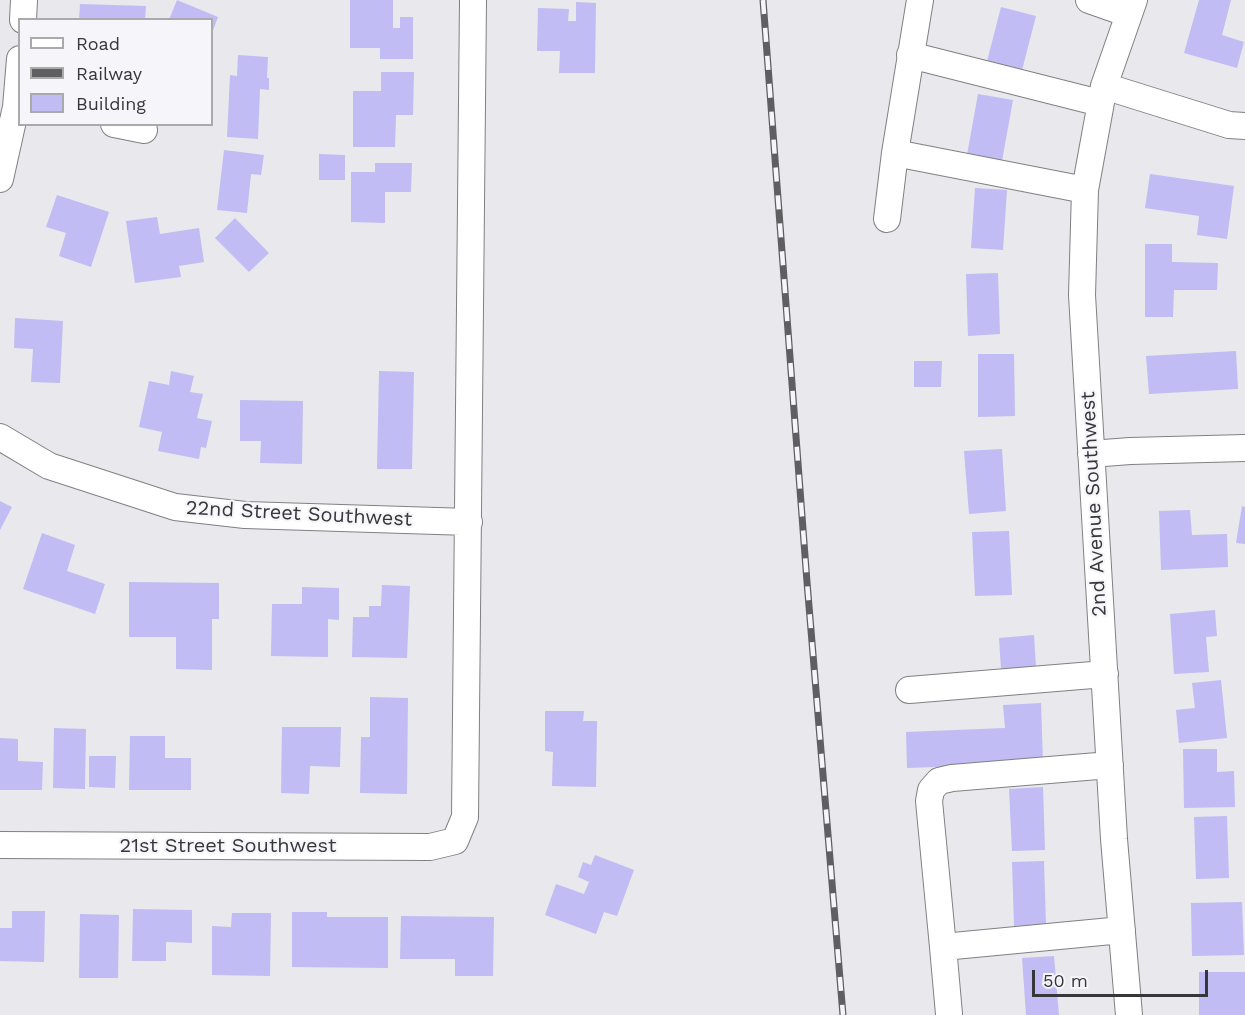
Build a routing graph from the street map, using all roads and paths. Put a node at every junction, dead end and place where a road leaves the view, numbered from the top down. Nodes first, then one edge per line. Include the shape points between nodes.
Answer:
1 (24, 0) edge
2 (473, 0) edge
3 (920, 0) edge
4 (1097, 3) edge
5 (1132, 7) edge
6 (23, 18) edge
7 (910, 55) junction
8 (1102, 94) junction
9 (18, 107) edge
10 (124, 126) edge
11 (1245, 126) edge
12 (144, 130) dead end
13 (895, 153) junction
14 (0, 179) edge
15 (1084, 190) junction
16 (887, 219) dead end
17 (0, 437) edge
18 (1245, 448) edge
19 (1091, 454) junction
20 (469, 522) junction
21 (1104, 674) junction
22 (909, 690) dead end
23 (1110, 765) junction
24 (0, 845) edge
25 (1122, 930) junction
26 (943, 947) junction
27 (949, 1014) edge
28 (1129, 1015) edge

1 - 6 street
2 - 20 street
3 - 7 street
4 - 5 street
5 - 8 street, 2nd Avenue Southwest
7 - 8 street
7 - 13 street
8 - 11 street
8 - 15 street, 2nd Avenue Southwest
9 - 14 street
10 - 12 street
13 - 15 street
13 - 16 street
15 - 19 street, 2nd Avenue Southwest via 1082,295
17 - 20 street, 22nd Street Southwest via 48,466 175,507 245,515
18 - 19 street
19 - 21 street, 2nd Avenue Southwest
20 - 24 street, 21st Street Southwest via 465,817 455,841 430,847
21 - 22 street
21 - 23 street, 2nd Avenue Southwest
23 - 25 street, 2nd Avenue Southwest
23 - 26 street via 939,781 931,790 929,801
25 - 26 street
25 - 28 street, 2nd Avenue Southwest
26 - 27 street

